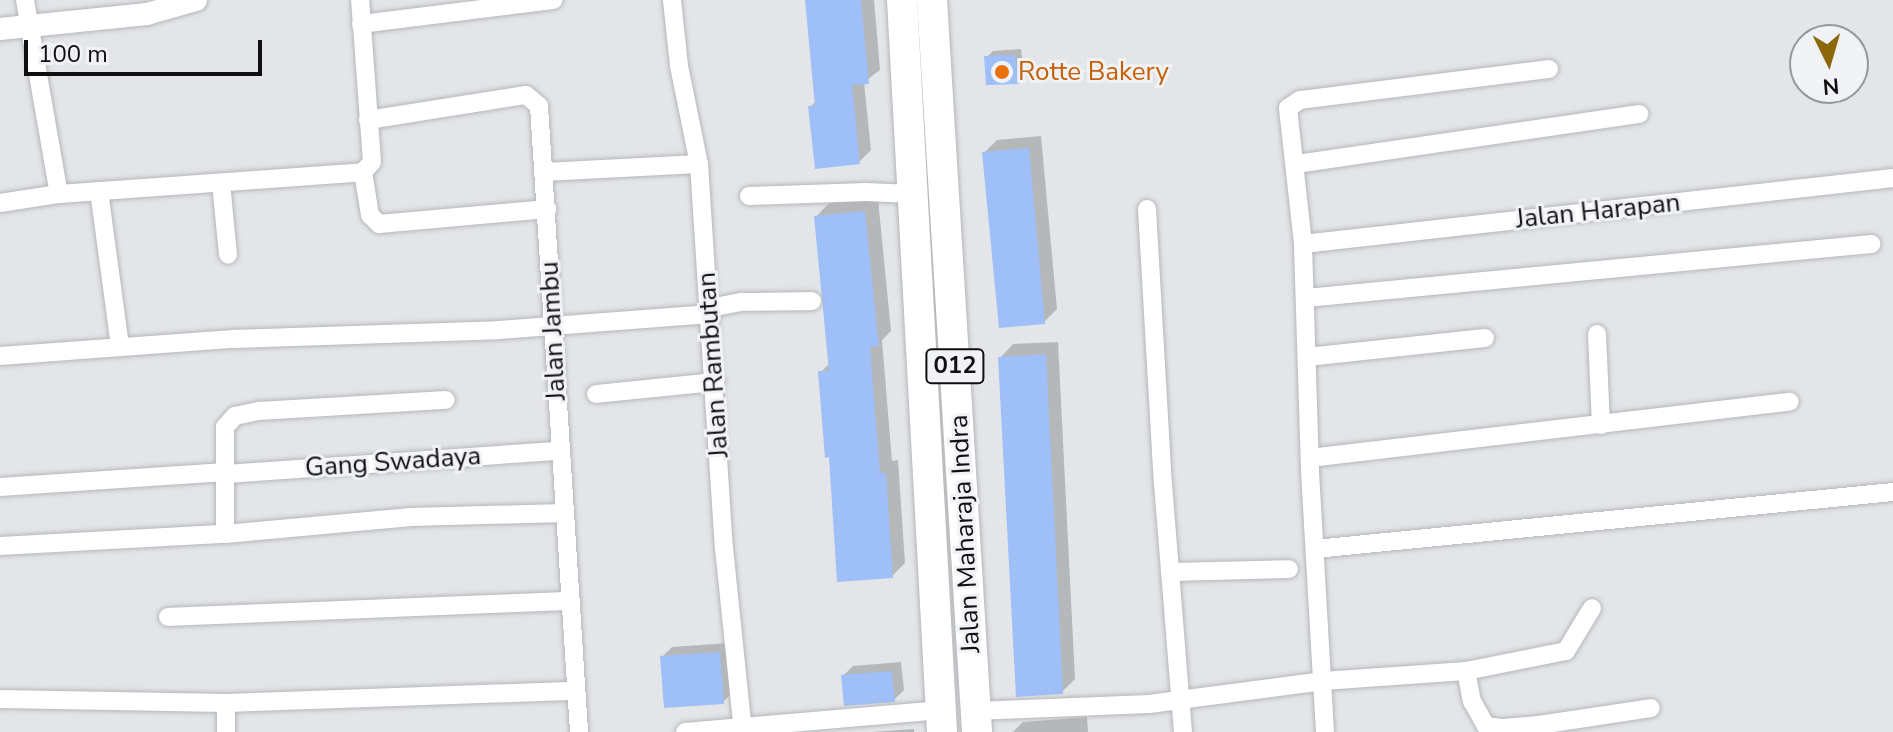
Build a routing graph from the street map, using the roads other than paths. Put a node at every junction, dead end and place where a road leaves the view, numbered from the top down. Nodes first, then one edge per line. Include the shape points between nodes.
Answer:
1 (25, 0) edge
2 (196, 0) edge
3 (360, 0) edge
4 (554, 0) edge
5 (672, 0) edge
6 (902, 0) edge
7 (932, 0) edge
8 (146, 7) edge
9 (361, 24) junction
10 (31, 26) junction
11 (0, 29) edge
12 (1549, 69) dead end
13 (1639, 114) dead end
14 (368, 120) junction
15 (699, 164) junction
16 (1296, 164) junction
17 (363, 172) junction
18 (544, 172) junction
19 (1893, 178) edge
20 (221, 183) junction
21 (99, 191) junction
22 (59, 194) junction
23 (912, 194) junction
24 (749, 196) dead end
25 (0, 203) edge
26 (547, 209) junction
27 (1147, 209) dead end
28 (1303, 244) junction
29 (1871, 244) dead end
30 (228, 255) dead end
31 (948, 257) junction
32 (914, 258) junction
33 (1306, 298) junction
34 (812, 301) dead end
35 (711, 311) junction
36 (553, 324) junction
37 (1597, 334) dead end
38 (1485, 338) dead end
39 (120, 347) junction
40 (0, 356) edge
41 (1307, 357) junction
42 (715, 382) junction
43 (596, 394) dead end
44 (446, 400) dead end
45 (1790, 402) dead end
46 (1601, 425) junction
47 (559, 451) junction
48 (1310, 458) junction
49 (226, 473) junction
50 (0, 487) edge
51 (1893, 492) edge
52 (565, 513) junction
53 (225, 534) junction
54 (0, 546) edge
55 (1315, 549) junction
56 (1289, 569) dead end
57 (1170, 572) junction
58 (570, 601) junction
59 (1592, 608) dead end
60 (168, 617) dead end
61 (1466, 671) junction
62 (1323, 681) junction
63 (576, 691) junction
64 (0, 699) edge
65 (1181, 701) junction
66 (226, 703) junction
67 (1651, 708) dead end
68 (942, 721) edge
69 (976, 722) edge
70 (742, 730) edge
71 (226, 732) edge
72 (579, 732) edge
73 (685, 732) edge
74 (1183, 732) edge
75 (1325, 732) edge

1 - 10 street
2 - 8 street
3 - 9 street
4 - 9 street
5 - 15 street, Jalan Rambutan
6 - 23 highway, Jalan Maharaja Indra / 012
7 - 31 highway, Jalan Maharaja Indra / 012
8 - 10 street
9 - 14 street
10 - 11 street
10 - 22 street
12 - 16 street via 1300,100 1288,108
13 - 16 street
14 - 17 street via 372,162
14 - 18 street, Jalan Jambu via 526,95 539,106
15 - 18 street
15 - 35 street, Jalan Rambutan
16 - 28 street
17 - 20 street
17 - 26 street via 370,215 379,224
18 - 26 street, Jalan Jambu
19 - 28 street, Jalan Harapan
20 - 21 street
20 - 30 street
21 - 22 street
21 - 39 street
22 - 25 street
23 - 24 street
23 - 32 highway, Jalan Maharaja Indra / 012
26 - 36 street, Jalan Jambu
27 - 57 street
28 - 33 street
29 - 33 street
31 - 32 highway
31 - 69 highway, Jalan Maharaja Indra / 012
32 - 68 highway, Jalan Maharaja Indra / 012
33 - 41 street
34 - 35 street via 742,302
35 - 36 street
35 - 42 street, Jalan Rambutan
36 - 39 street
36 - 47 street, Jalan Jambu
37 - 46 street
38 - 41 street
39 - 40 street
41 - 48 street
42 - 43 street
42 - 70 street, Jalan Rambutan
44 - 49 street via 235,416 225,427
45 - 46 street
46 - 48 street
47 - 49 street, Gang Swadaya
47 - 52 street, Jalan Jambu
48 - 55 street
49 - 50 street, Gang Swadaya
49 - 53 street
51 - 55 street
52 - 53 street via 411,517
52 - 58 street, Jalan Jambu
53 - 54 street
55 - 62 street
56 - 57 street
57 - 65 street
58 - 60 street
58 - 63 street, Jalan Jambu
59 - 61 street via 1566,651
61 - 62 street
61 - 67 street via 1472,701 1486,726 1539,725
62 - 65 street
62 - 75 street
63 - 66 street
63 - 72 street, Jalan Jambu
64 - 66 street
65 - 69 street
65 - 74 street
66 - 71 street
68 - 70 street
70 - 73 street

